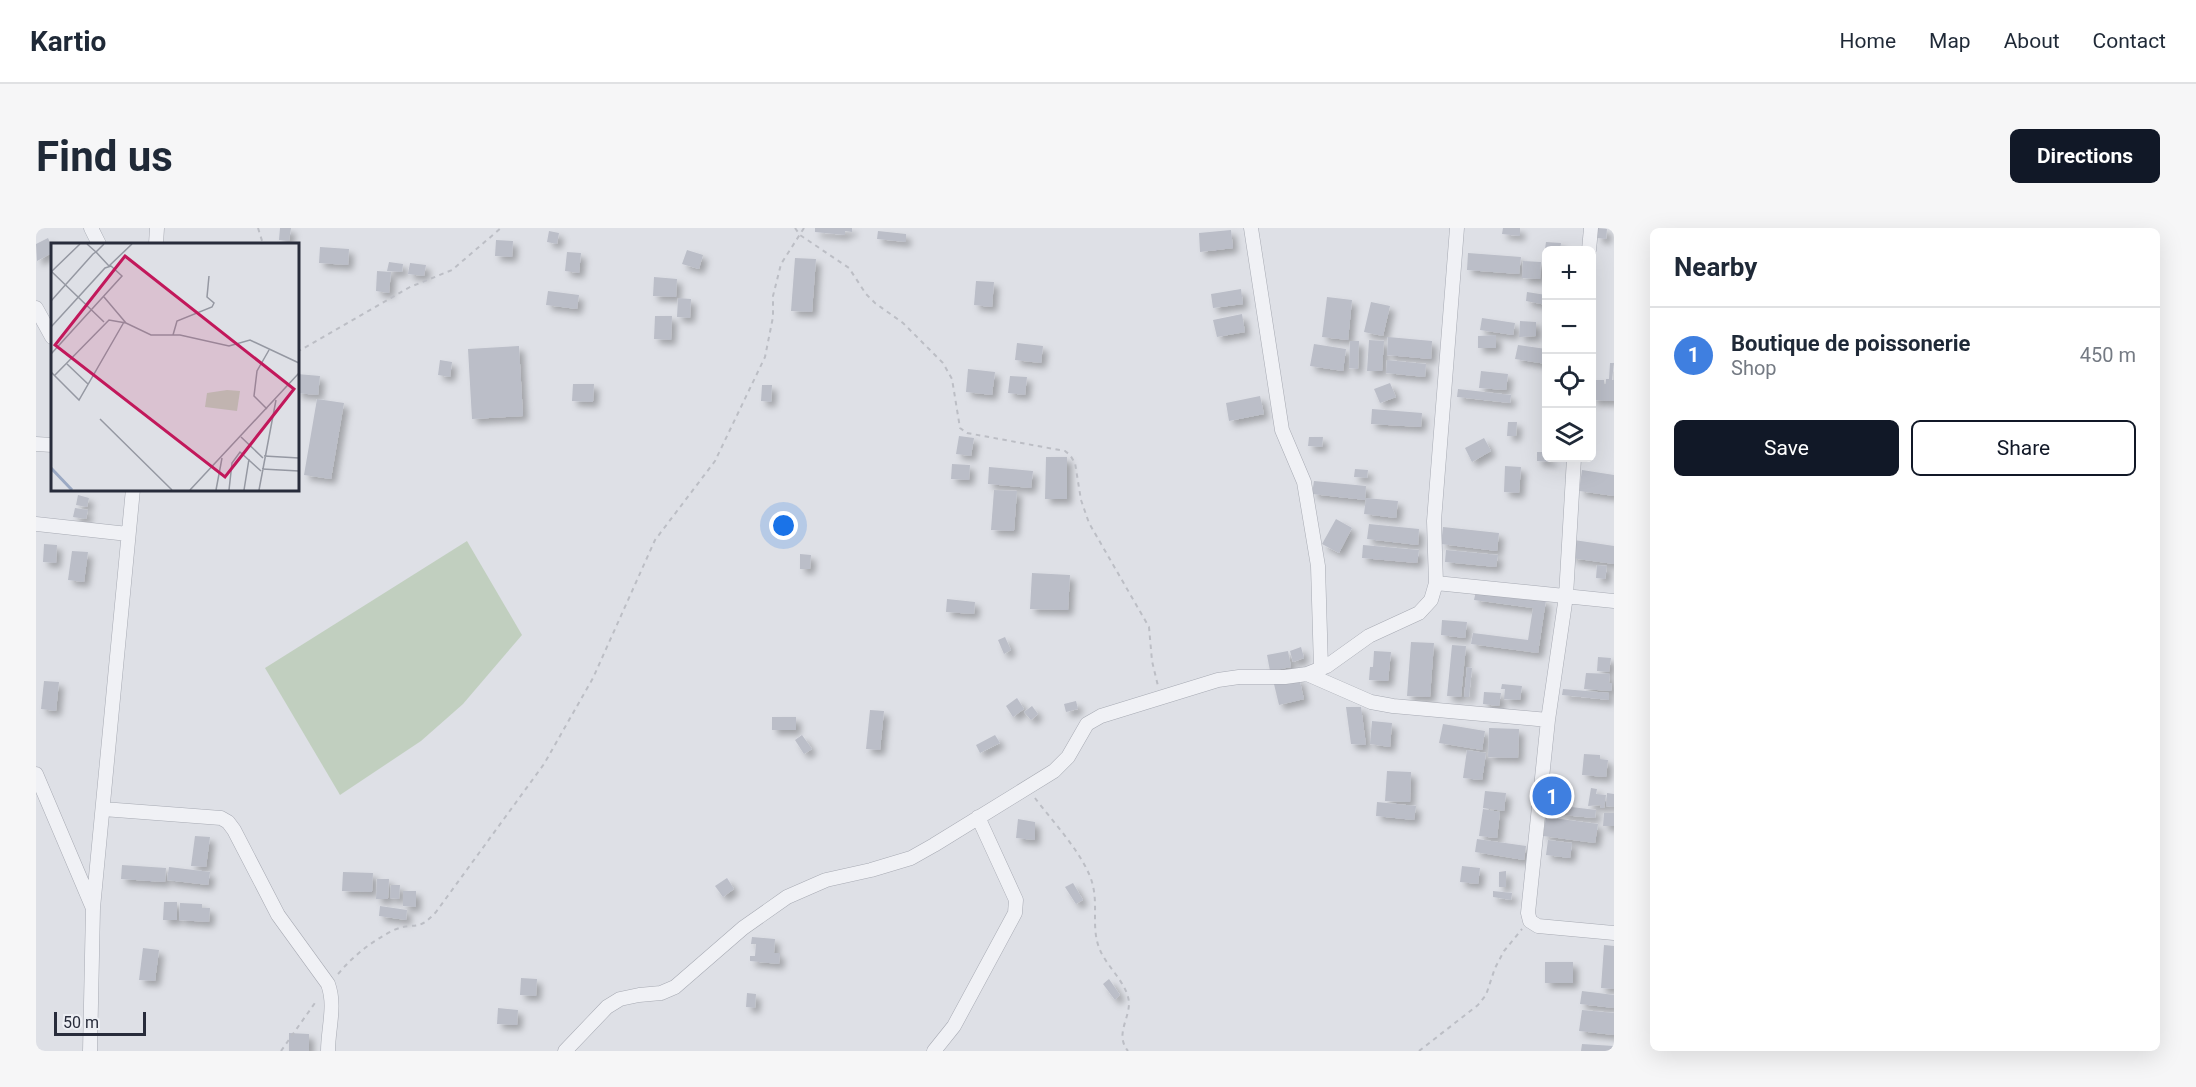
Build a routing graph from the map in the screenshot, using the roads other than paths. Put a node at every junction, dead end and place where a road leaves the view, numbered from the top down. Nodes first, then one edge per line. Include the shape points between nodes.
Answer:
1 (91, 228) edge
2 (157, 228) edge
3 (1251, 228) edge
4 (1457, 228) edge
5 (1591, 228) edge
6 (98, 243) edge
7 (156, 243) edge
8 (1589, 246) edge
9 (36, 308) edge
10 (51, 335) edge
11 (36, 444) edge
12 (51, 445) edge
13 (1574, 462) edge
14 (133, 490) edge
15 (36, 524) edge
16 (128, 534) junction
17 (1437, 583) junction
18 (1566, 596) junction
19 (1614, 601) edge
20 (1321, 668) junction
21 (1307, 674) junction
22 (1548, 720) junction
23 (36, 774) edge
24 (103, 809) junction
25 (978, 817) junction
26 (93, 908) junction
27 (1614, 933) edge
28 (90, 1051) edge
29 (328, 1051) edge
30 (565, 1051) edge
31 (934, 1051) edge

1 - 6 street
2 - 7 street
3 - 20 street via 1282,430 1304,482 1316,556
4 - 17 street via 1434,521
5 - 8 street
9 - 10 street
11 - 12 street
13 - 18 street
14 - 16 street
15 - 16 street
16 - 24 street
17 - 18 street
17 - 20 street via 1431,600 1419,613 1369,636
18 - 19 street
18 - 22 street
20 - 21 street
21 - 22 street via 1371,702
21 - 25 street via 1239,676 1116,710 1087,724 1068,758 1054,771
22 - 27 street via 1530,921 1538,926
23 - 26 street
24 - 26 street
24 - 29 street via 221,818 228,822 278,915 328,984 332,995
25 - 30 street via 911,858 826,880 787,897 743,928 675,987 620,999 607,1007
25 - 31 street via 1016,900 1015,913 954,1026
26 - 28 street

